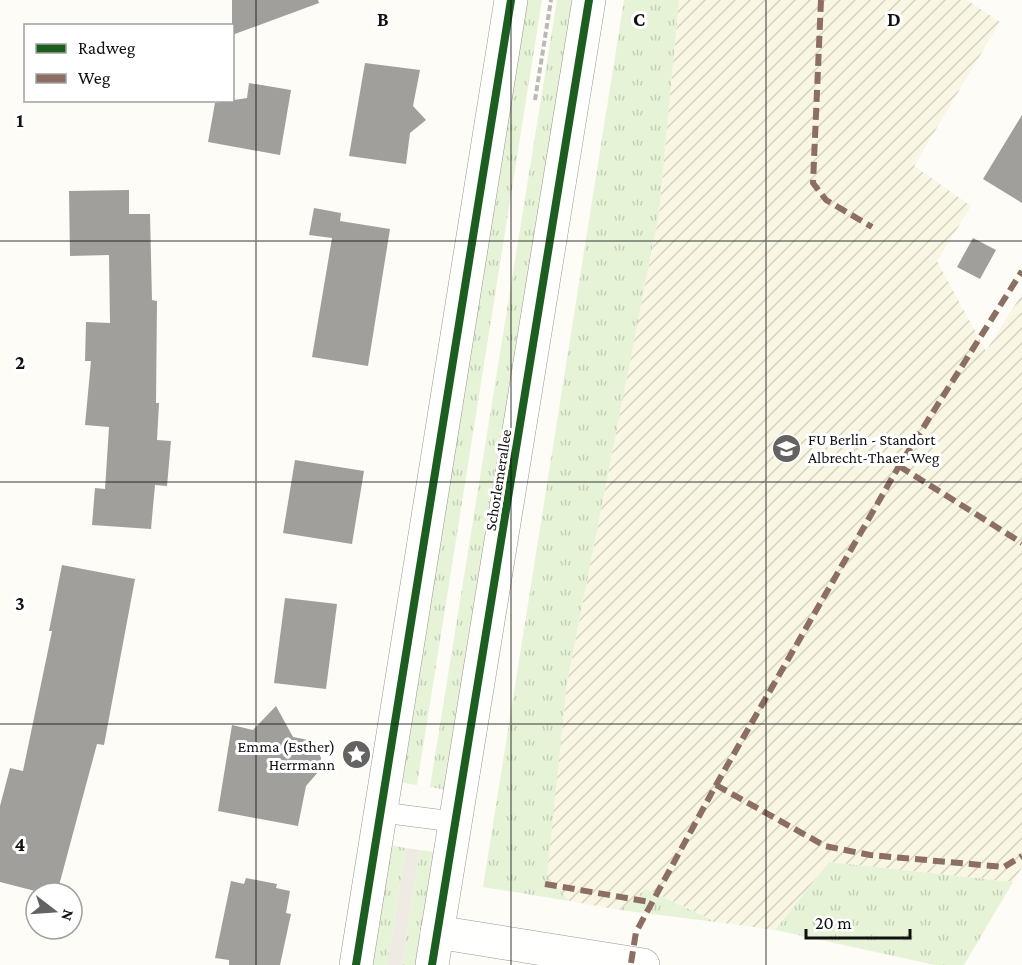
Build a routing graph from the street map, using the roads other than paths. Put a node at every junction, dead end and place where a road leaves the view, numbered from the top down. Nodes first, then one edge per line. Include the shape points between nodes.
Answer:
1 (511, 0) edge
2 (589, 0) edge
3 (380, 812) junction
4 (456, 822) junction
5 (437, 932) junction
6 (356, 965) edge
7 (432, 965) edge
8 (643, 965) edge

1 - 3 street
2 - 4 street, Schorlemerallee
3 - 4 lane
3 - 6 street
4 - 5 street, Schorlemerallee
5 - 7 street, Schorlemerallee
5 - 8 street

